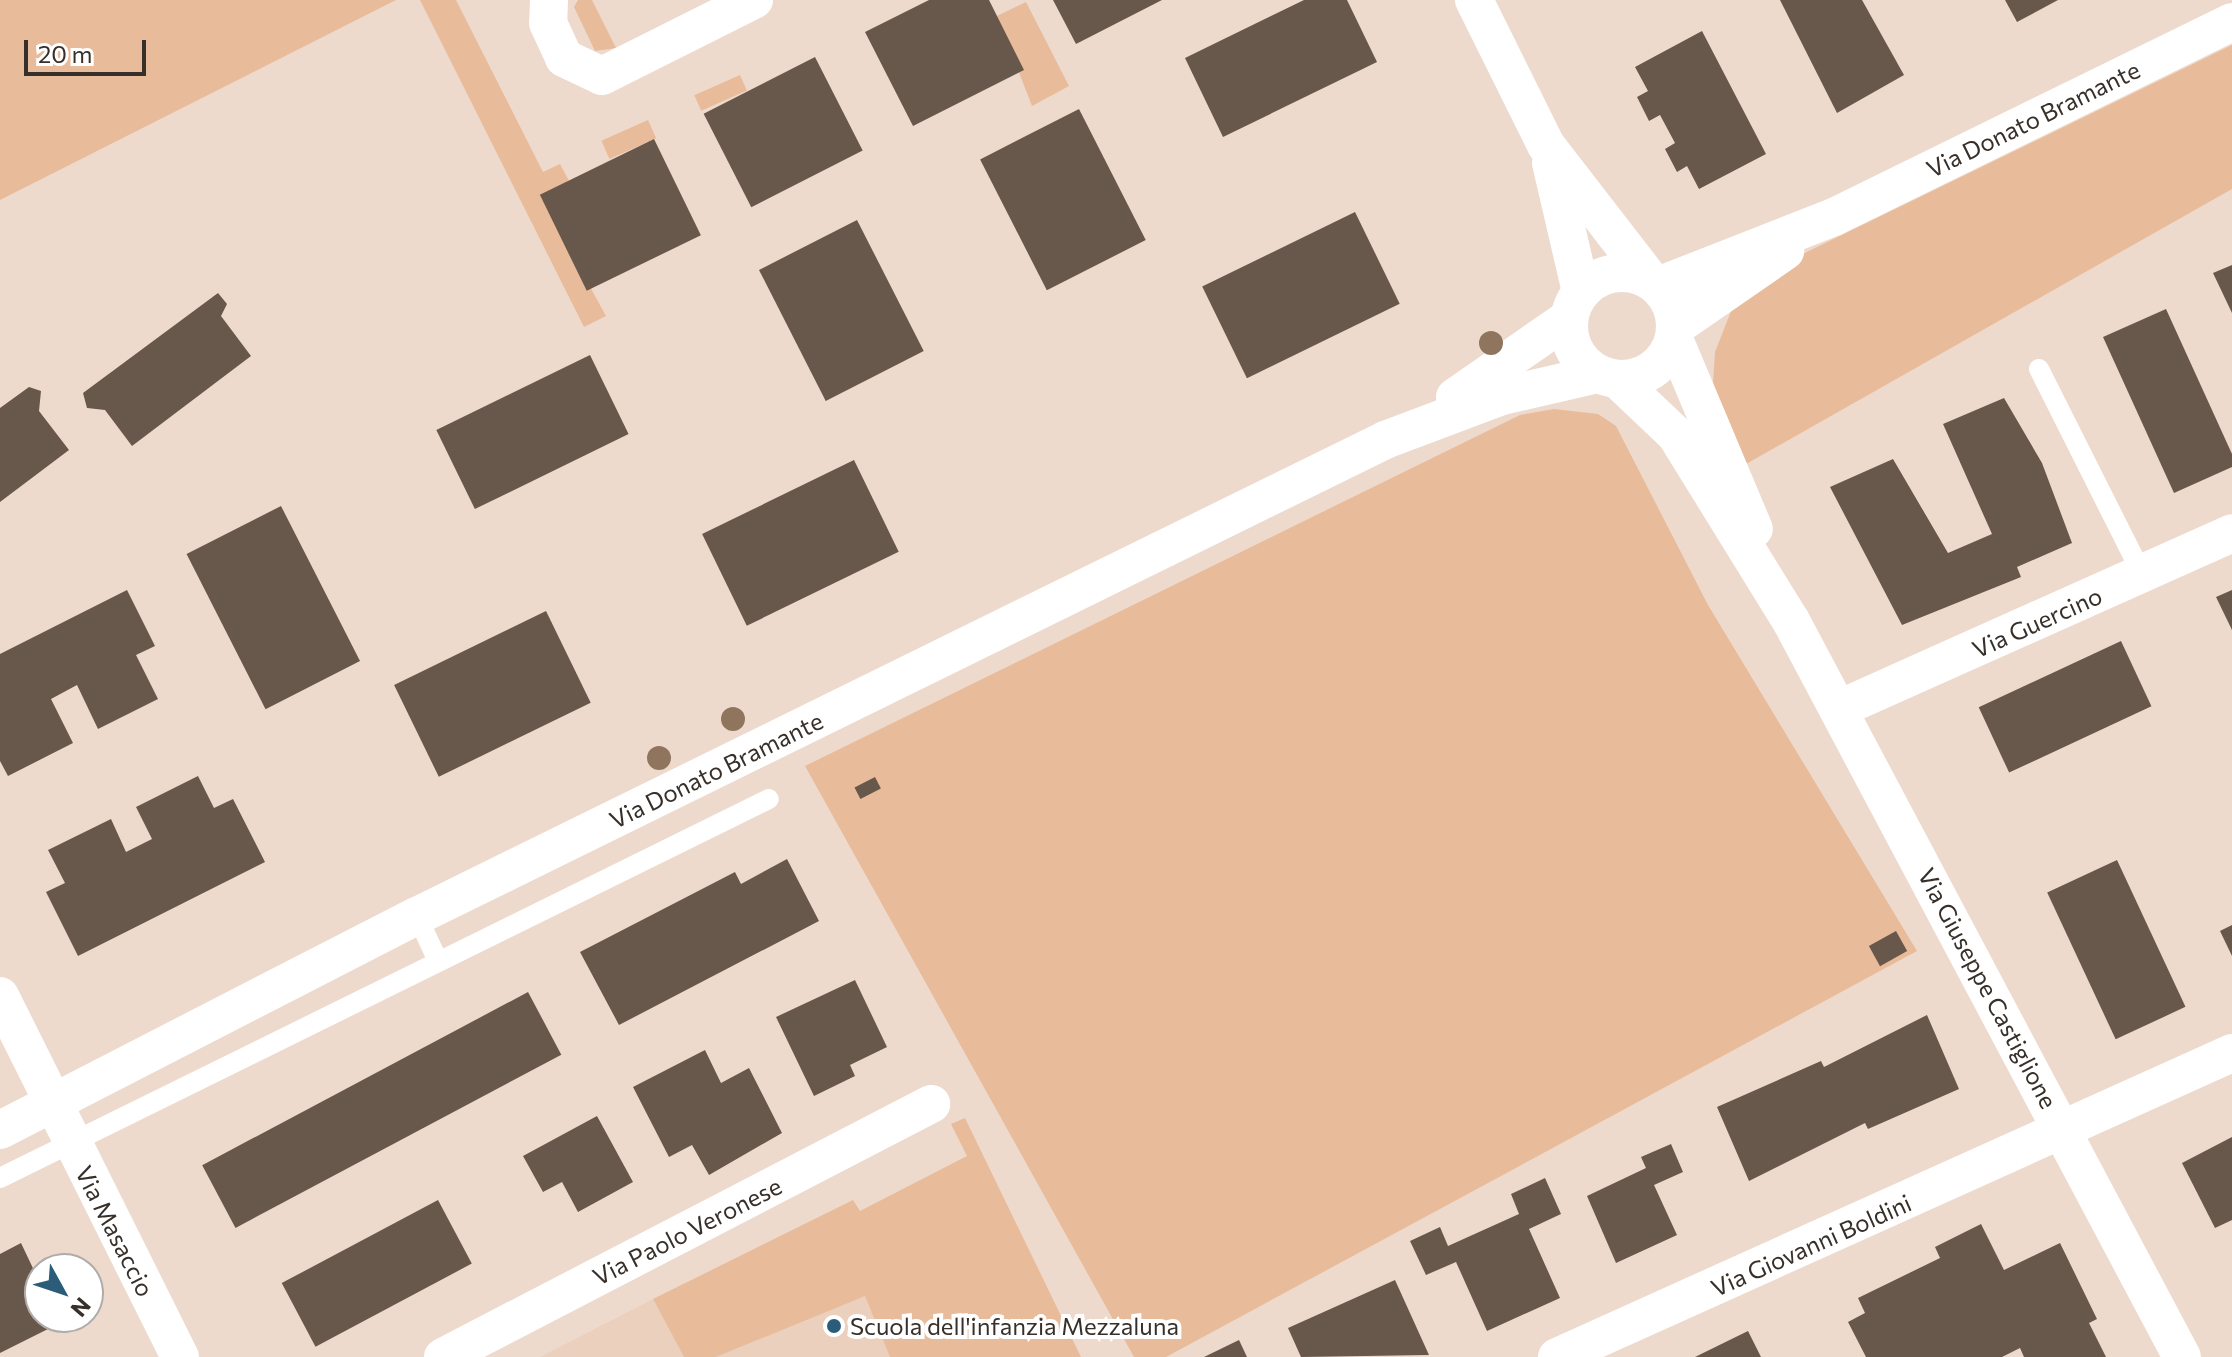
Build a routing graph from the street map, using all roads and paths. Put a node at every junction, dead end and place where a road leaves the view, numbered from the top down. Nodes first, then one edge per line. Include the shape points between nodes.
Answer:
1 (549, 0) edge
2 (754, 0) edge
3 (1474, 0) edge
4 (2232, 22) edge
5 (1546, 145) junction
6 (1834, 217) junction
7 (1654, 283) junction
8 (1575, 305) junction
9 (1675, 333) junction
10 (2039, 369) dead end
11 (1608, 377) junction
12 (1385, 440) junction
13 (2232, 533) edge
14 (2142, 574) junction
15 (1791, 621) junction
16 (1841, 708) junction
17 (769, 799) dead end
18 (417, 916) junction
19 (438, 961) junction
20 (0, 996) edge
21 (2232, 1053) edge
22 (931, 1104) dead end
23 (50, 1105) junction
24 (0, 1130) edge
25 (2065, 1132) junction
26 (69, 1143) junction
27 (0, 1178) edge
28 (180, 1357) edge
29 (443, 1357) edge
30 (1557, 1357) edge
31 (2182, 1357) edge

1 - 2 street via 548,23 564,58 602,76
3 - 5 street
4 - 6 street, Via Donato Bramante
5 - 7 street
5 - 8 street
6 - 7 street, Via Donato Bramante
6 - 9 street, Via Donato Bramante
7 - 8 street via 1614,273
7 - 9 street
8 - 11 street via 1574,351
8 - 12 street, Via Donato Bramante
9 - 11 street via 1653,370
9 - 15 street, Via Giuseppe Castiglione
10 - 14 lane
11 - 12 street, Via Donato Bramante via 1502,396
11 - 15 street, Via Giuseppe Castiglione via 1676,435
12 - 18 street, Via Donato Bramante
13 - 14 street, Via Guercino
14 - 16 street, Via Guercino
15 - 16 street, Via Giuseppe Castiglione
16 - 25 street, Via Giuseppe Castiglione
17 - 19 lane
18 - 19 lane
18 - 23 street, Via Donato Bramante
19 - 26 lane
20 - 23 street
21 - 25 street, Via Giovanni Boldini
22 - 29 street, Via Paolo Veronese
23 - 24 street, Via Donato Bramante
23 - 26 street, Via Masaccio
25 - 30 street, Via Giovanni Boldini
25 - 31 street, Via Giuseppe Castiglione
26 - 27 lane
26 - 28 street, Via Masaccio

